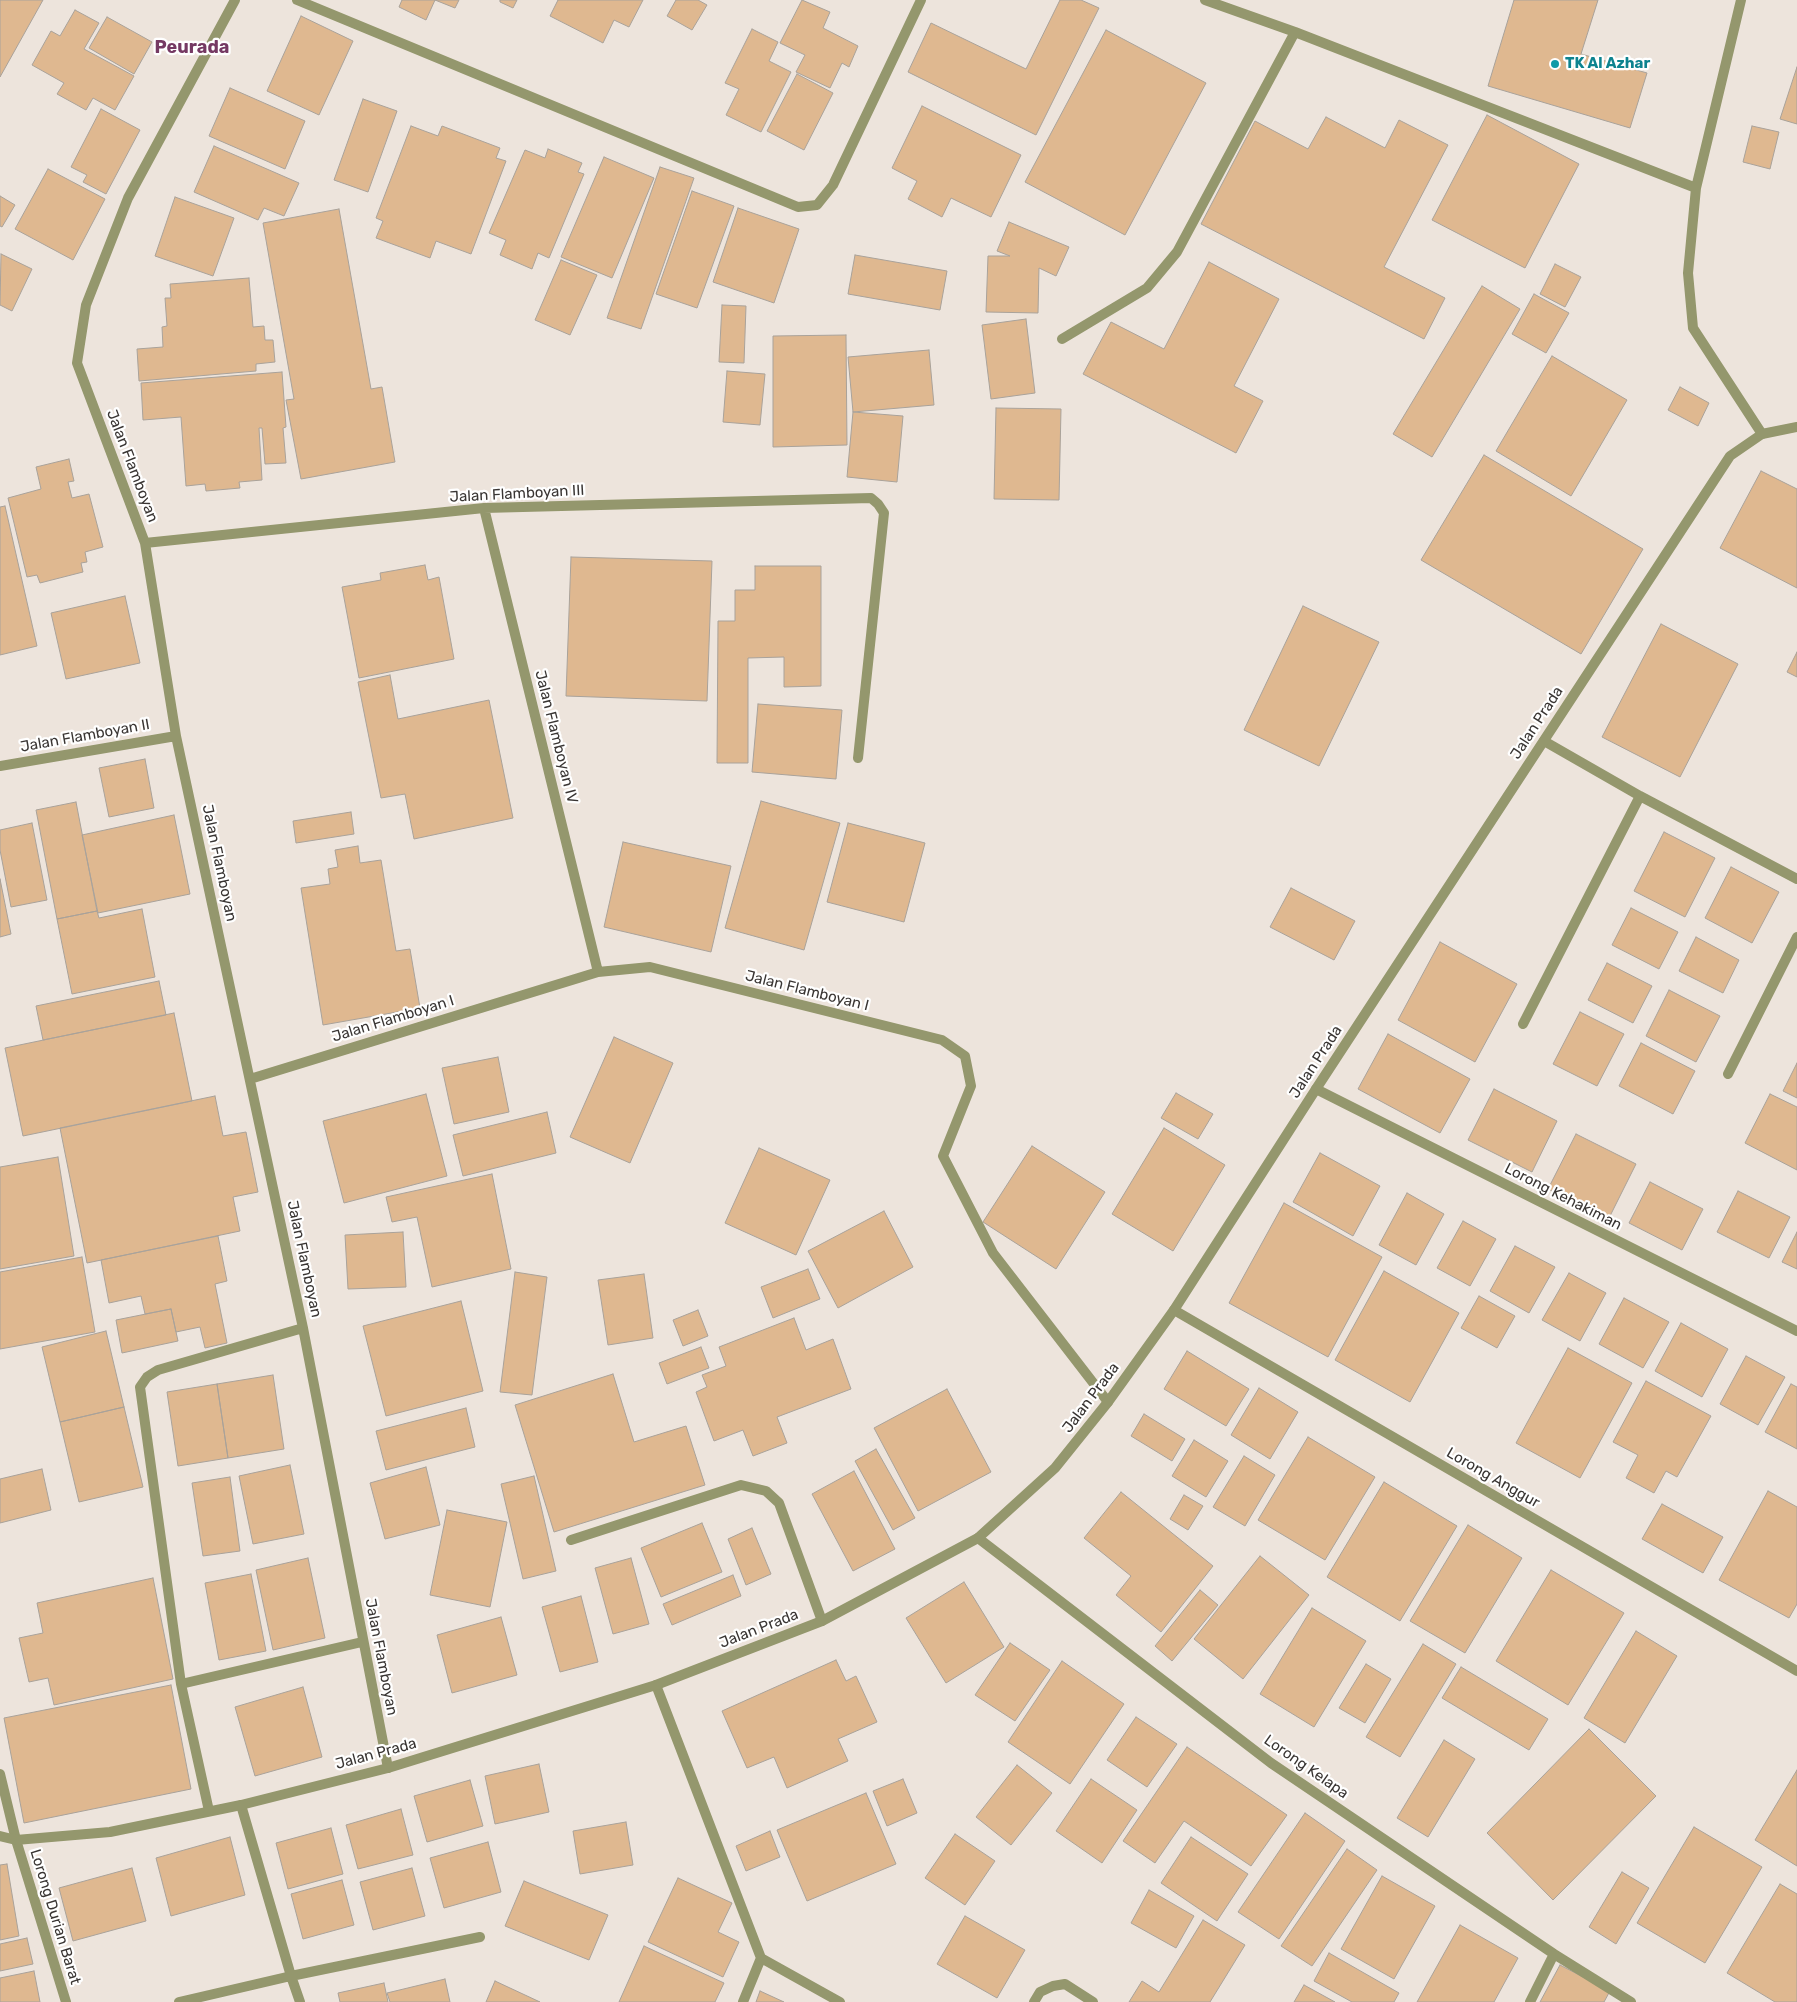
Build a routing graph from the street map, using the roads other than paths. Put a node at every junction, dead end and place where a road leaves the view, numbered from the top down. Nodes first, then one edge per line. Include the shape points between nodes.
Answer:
1 (236, 0) edge
2 (297, 0) edge
3 (921, 0) edge
4 (1205, 0) edge
5 (1741, 0) edge
6 (1295, 32) junction
7 (1696, 188) junction
8 (1062, 339) dead end
9 (1797, 427) edge
10 (1762, 434) junction
11 (484, 508) junction
12 (145, 543) junction
13 (176, 736) junction
14 (1544, 741) junction
15 (858, 758) dead end
16 (0, 766) edge
17 (1640, 796) junction
18 (1797, 880) edge
19 (1797, 937) edge
20 (598, 972) junction
21 (1523, 1024) dead end
22 (1728, 1074) dead end
23 (250, 1079) junction
24 (1316, 1089) junction
25 (1174, 1310) junction
26 (303, 1328) junction
27 (1797, 1331) edge
28 (1108, 1402) junction
29 (978, 1538) junction
30 (571, 1540) dead end
31 (822, 1621) junction
32 (362, 1642) junction
33 (1797, 1671) edge
34 (181, 1684) junction
35 (656, 1685) junction
36 (388, 1768) junction
37 (0, 1774) edge
38 (242, 1805) junction
39 (209, 1811) junction
40 (0, 1836) edge
41 (16, 1840) junction
42 (480, 1937) dead end
43 (1554, 1954) junction
44 (761, 1958) junction
45 (291, 1976) junction
46 (66, 2002) edge
47 (179, 2002) edge
48 (300, 2002) edge
49 (743, 2002) edge
50 (840, 2002) edge
51 (1034, 2002) edge
52 (1094, 2002) edge
53 (1530, 2002) edge
54 (1631, 2002) edge

1 - 12 street, Jalan Flamboyan via 128,198 86,305 77,363
2 - 3 street via 798,207 816,205 833,185
4 - 6 street
5 - 7 street
6 - 7 street
6 - 8 street via 1177,252 1147,288
7 - 10 street via 1688,273 1693,328
9 - 10 street, Jalan Prada
10 - 14 street, Jalan Prada via 1730,456
11 - 12 street, Jalan Flamboyan III
11 - 15 street, Jalan Flamboyan III via 871,498 884,513
11 - 20 street, Jalan Flamboyan IV
12 - 13 street, Jalan Flamboyan
13 - 16 street, Jalan Flamboyan II
13 - 23 street, Jalan Flamboyan
14 - 17 street
14 - 24 street, Jalan Prada
17 - 18 street
17 - 21 street
19 - 22 street
20 - 23 street, Jalan Flamboyan I
20 - 28 street, Jalan Flamboyan I via 650,967 942,1040 965,1056 971,1086 942,1156 993,1253
23 - 26 street, Jalan Flamboyan
24 - 25 street, Jalan Prada
24 - 27 street, Lorong Kehakiman
25 - 28 street, Jalan Prada
25 - 33 street, Lorong Anggur
26 - 32 street, Jalan Flamboyan
26 - 34 street via 158,1370 147,1377 140,1388
28 - 29 street, Jalan Prada via 1056,1468
29 - 31 street, Jalan Prada
29 - 43 street, Lorong Kelapa via 1271,1763
30 - 31 street via 741,1486 766,1491 779,1502
31 - 35 street, Jalan Prada
32 - 34 street
32 - 36 street, Jalan Flamboyan
34 - 39 street
35 - 36 street, Jalan Prada
35 - 44 street
36 - 38 street, Jalan Prada
37 - 41 street, Lorong Durian Barat
38 - 39 street, Jalan Prada
38 - 45 street
39 - 41 street, Jalan Prada via 110,1832
40 - 41 street, Jalan Prada
41 - 46 street, Lorong Durian Barat
42 - 45 street
43 - 53 street
43 - 54 street, Lorong Kelapa
44 - 49 street
44 - 50 street
45 - 47 street
45 - 48 street
51 - 52 street via 1040,1992 1065,1984

